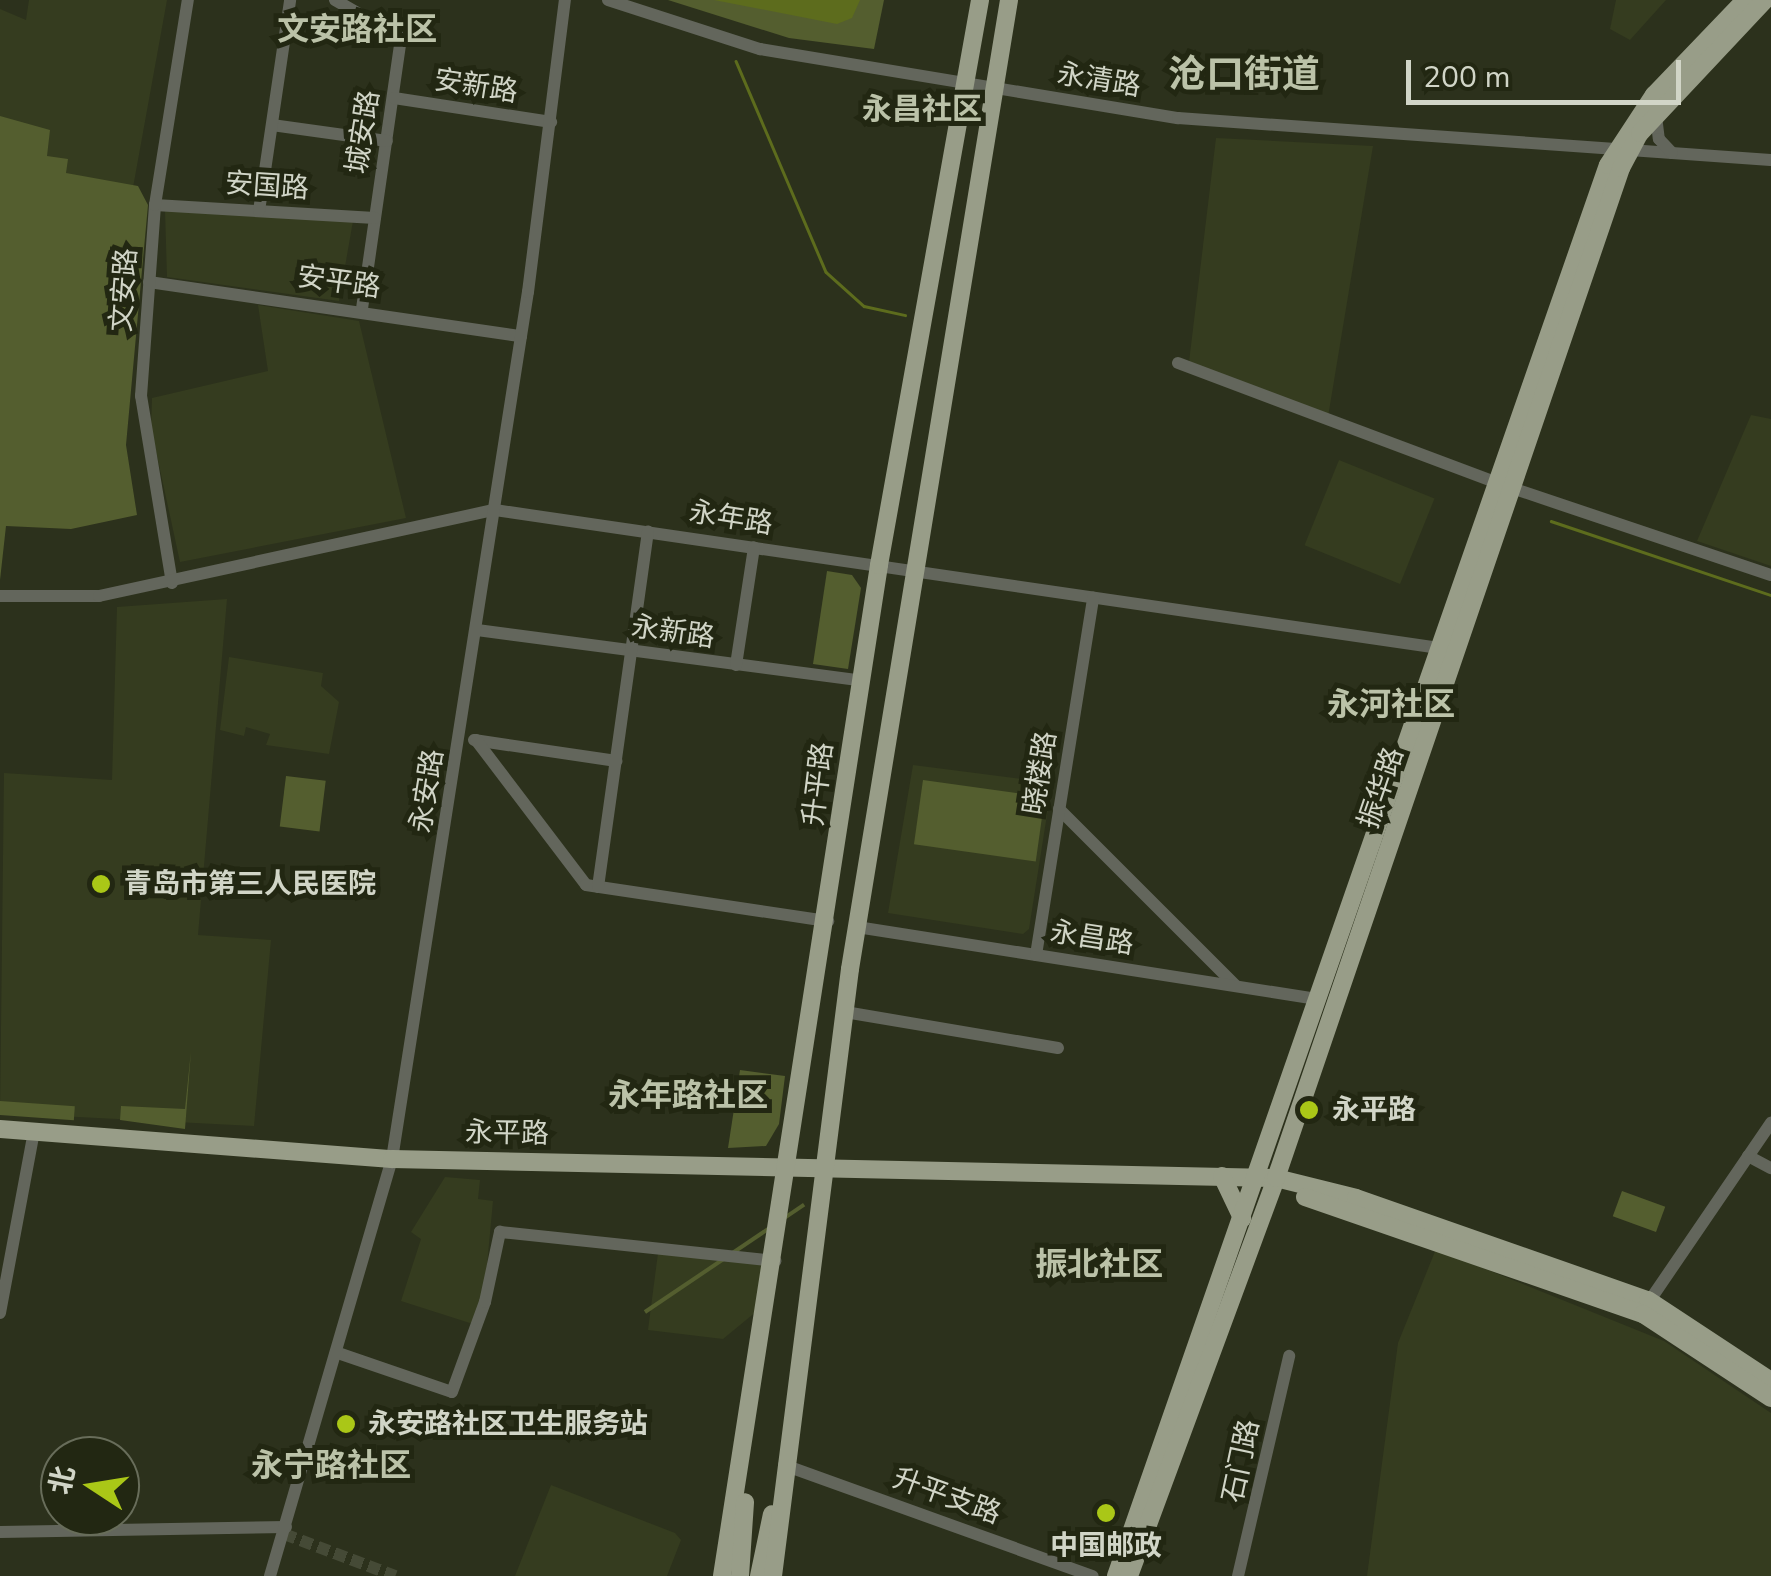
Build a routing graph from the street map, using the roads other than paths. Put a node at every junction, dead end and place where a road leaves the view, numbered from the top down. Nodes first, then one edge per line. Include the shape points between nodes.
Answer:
1 (188, 0) edge
2 (290, 0) edge
3 (334, 0) edge
4 (565, 0) edge
5 (608, 0) edge
6 (980, 0) edge
7 (1009, 0) edge
8 (1746, 0) edge
9 (1765, 0) edge
10 (964, 83) junction
11 (992, 88) junction
12 (394, 98) junction
13 (1656, 114) junction
14 (551, 122) junction
15 (272, 125) junction
16 (387, 141) junction
17 (1623, 147) junction
18 (1672, 153) junction
19 (1771, 160) edge
20 (155, 204) junction
21 (259, 211) junction
22 (375, 218) junction
23 (149, 282) junction
24 (362, 309) junction
25 (521, 336) junction
26 (1178, 363) dead end
27 (1504, 485) junction
28 (496, 510) junction
29 (648, 531) junction
30 (754, 547) junction
31 (879, 565) junction
32 (910, 572) junction
33 (1771, 575) edge
34 (172, 583) junction
35 (0, 596) edge
36 (1094, 598) junction
37 (477, 630) junction
38 (1450, 649) junction
39 (631, 651) junction
40 (736, 665) junction
41 (862, 681) junction
42 (469, 739) junction
43 (616, 761) junction
44 (1060, 809) junction
45 (598, 887) junction
46 (828, 921) junction
47 (857, 927) junction
48 (1036, 955) junction
49 (1236, 986) junction
50 (1318, 998) junction
51 (844, 1012) junction
52 (1058, 1048) dead end
53 (1771, 1123) edge
54 (0, 1129) edge
55 (34, 1132) junction
56 (1748, 1156) junction
57 (392, 1159) junction
58 (790, 1165) junction
59 (824, 1167) junction
60 (1771, 1168) edge
61 (1222, 1176) junction
62 (1254, 1177) junction
63 (1274, 1183) junction
64 (1242, 1218) junction
65 (776, 1262) junction
66 (1645, 1307) junction
67 (0, 1313) edge
68 (338, 1353) junction
69 (1289, 1356) dead end
70 (1771, 1382) edge
71 (1771, 1398) edge
72 (746, 1456) junction
73 (784, 1465) junction
74 (286, 1527) junction
75 (0, 1532) edge
76 (754, 1549) junction
77 (270, 1576) edge
78 (722, 1576) edge
79 (740, 1576) edge
80 (759, 1576) edge
81 (773, 1576) edge
82 (1093, 1576) edge
83 (1116, 1576) edge
84 (1129, 1576) edge
85 (1238, 1576) edge

1 - 20 street, 文安路
2 - 15 street
3 - 12 street, 城安路 via 401,38
4 - 14 street, 永安路
5 - 10 street, 永清路 via 760,49
6 - 10 main road, 升平路
7 - 11 main road
8 - 17 main road, 振华路
9 - 13 main road, 振华路
10 - 11 street, 永清路
10 - 31 main road, 升平路
11 - 17 street, 永清路 via 1280,130
11 - 32 main road
12 - 14 street, 安新路
12 - 16 street, 城安路
13 - 17 main road, 振华路
13 - 18 street via 1658,140
14 - 25 street, 永安路
15 - 16 street
15 - 21 street
16 - 22 street, 城安路
17 - 18 street, 永清路
17 - 27 main road, 振华路
18 - 19 street, 永清路
20 - 21 street, 安国路
20 - 23 street, 文安路
21 - 22 street, 安国路
22 - 24 street, 城安路
23 - 24 street, 安平路
23 - 34 street, 文安路 via 141,396
24 - 25 street, 安平路
25 - 28 street, 永安路
26 - 27 street
27 - 33 street
27 - 38 main road, 振华路
28 - 29 street, 永年路
28 - 34 street, 永年路
28 - 37 street, 永安路
29 - 30 street, 永年路
29 - 39 street
30 - 31 street, 永年路
30 - 40 street
31 - 32 street, 永年路
31 - 41 main road, 升平路
32 - 36 street, 永年路
32 - 47 main road
34 - 35 street, 永年路 via 100,596
36 - 38 street, 永年路
36 - 44 street, 晓楼路
37 - 39 street, 永新路
37 - 42 street, 永安路
38 - 50 main road, 振华路
38 - 63 main road, 振华路
39 - 40 street, 永新路
39 - 43 street
40 - 41 street, 永新路
41 - 46 main road, 升平路
42 - 43 street
42 - 45 street via 576,876
42 - 57 street, 永安路
43 - 45 street
44 - 48 street, 晓楼路
44 - 49 street
45 - 46 street
46 - 58 main road, 升平路
47 - 48 street, 永昌路
47 - 51 main road
48 - 49 street, 永昌路
49 - 50 street, 永昌路
50 - 62 main road, 振华路
51 - 52 street
51 - 59 main road
53 - 56 street
54 - 55 main road, 永平路
55 - 57 main road, 永平路
55 - 67 street
56 - 60 street
56 - 66 street
57 - 58 main road, 永平路
57 - 68 street, 永安路
58 - 59 main road, 永平路
58 - 65 main road, 升平路
59 - 61 main road, 永平路
59 - 73 main road
61 - 62 main road, 永平路
61 - 64 main road
62 - 63 main road, 永平路
62 - 64 main road, 振华路
63 - 66 main road, 永平路 via 1356,1198
63 - 84 main road, 振华路
64 - 83 main road, 振华路
65 - 68 street via 500,1232 485,1302 452,1392
65 - 72 main road, 升平路
66 - 70 main road, 永平路
66 - 71 main road, 永平路
68 - 74 street, 永安路
69 - 85 street, 石门路
72 - 76 main road
72 - 78 main road, 升平路
73 - 76 main road
73 - 81 main road
73 - 82 street, 升平支路
74 - 75 street
74 - 77 street, 永安路
76 - 79 main road
76 - 80 main road

